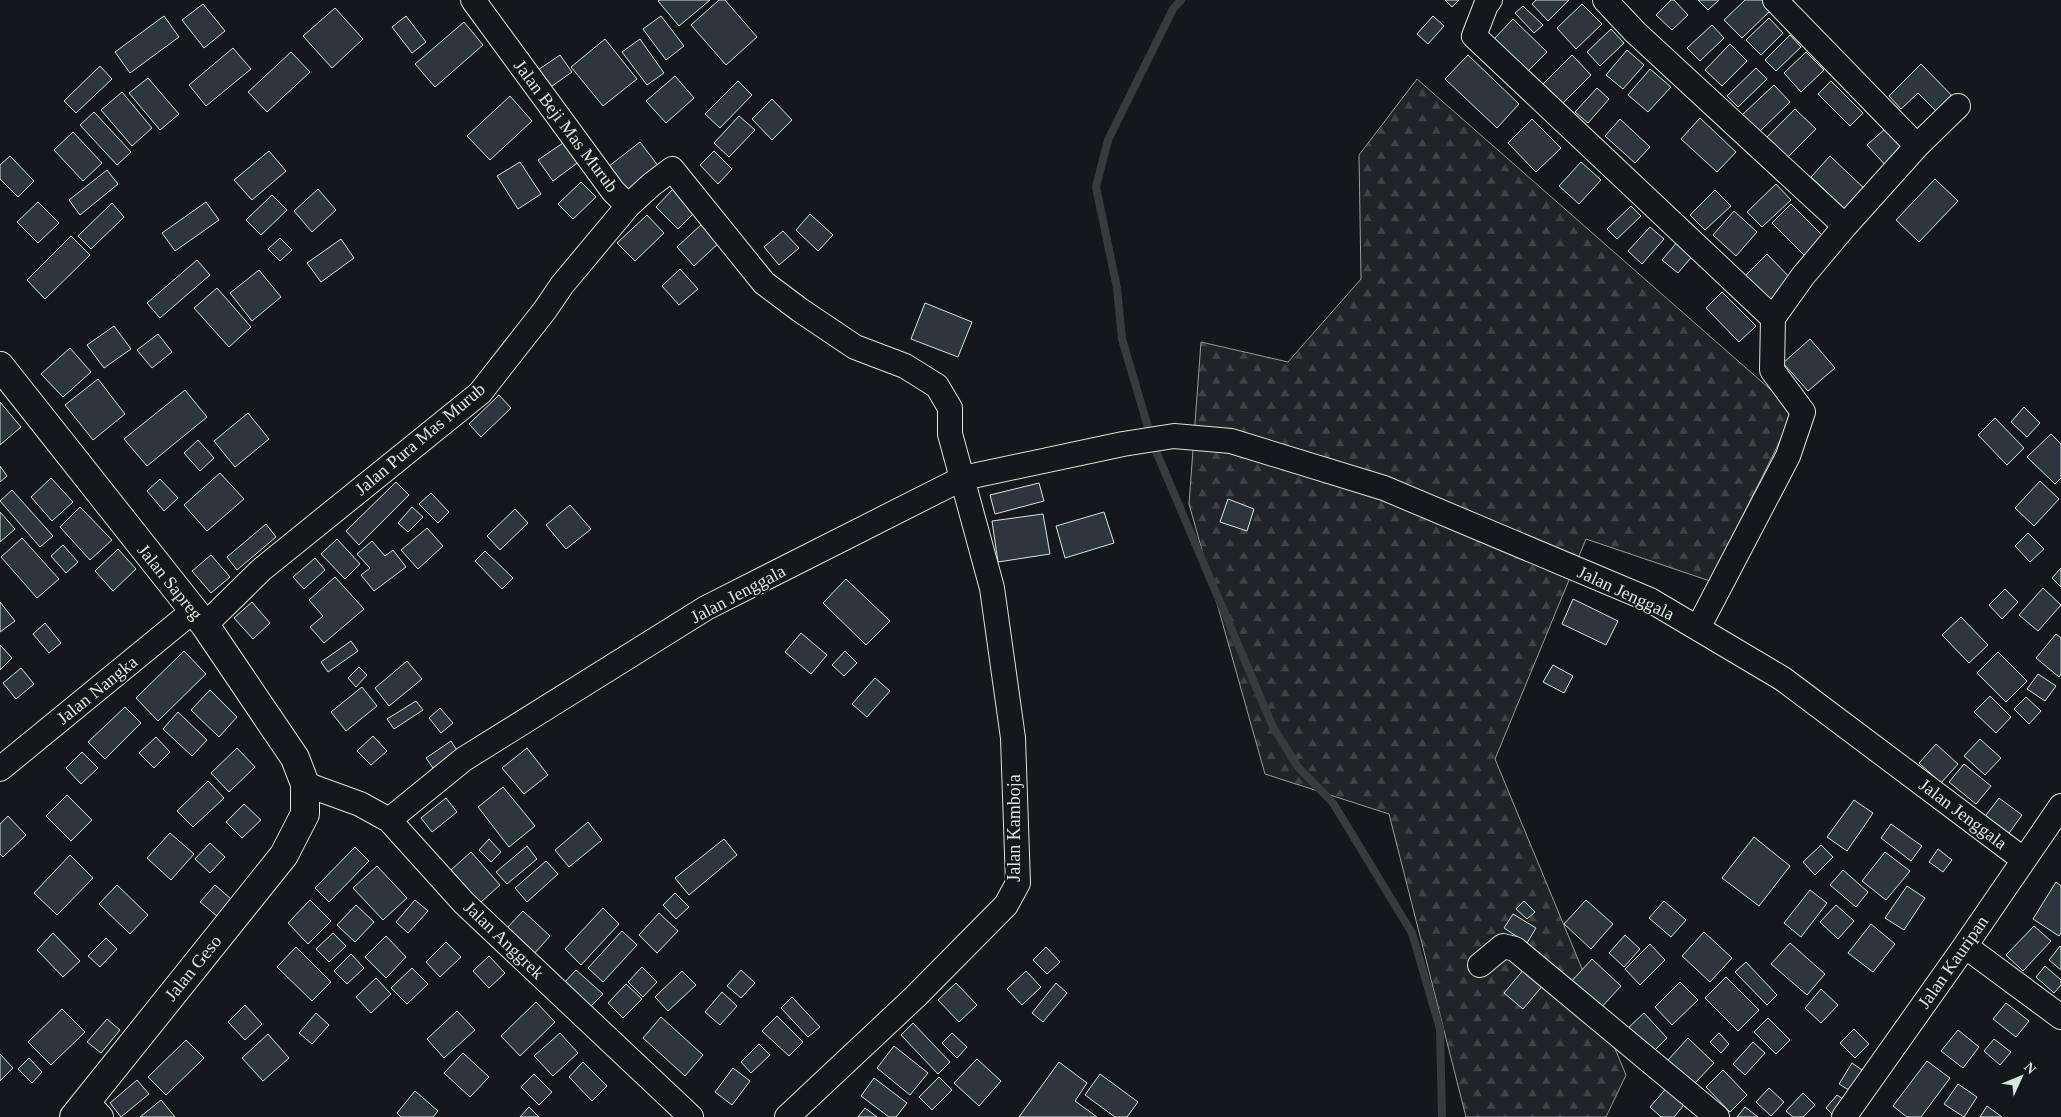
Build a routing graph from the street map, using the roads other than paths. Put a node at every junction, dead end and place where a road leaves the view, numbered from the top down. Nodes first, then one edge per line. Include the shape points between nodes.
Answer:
1 (473, 0) edge
2 (1490, 0) edge
3 (1605, 0) edge
4 (1775, 0) edge
5 (1958, 106) dead end
6 (1917, 146) junction
7 (628, 206) junction
8 (1845, 226) junction
9 (1773, 318) junction
10 (0, 366) edge
11 (962, 478) junction
12 (199, 618) junction
13 (1698, 628) junction
14 (0, 769) edge
15 (305, 784) junction
16 (2061, 806) edge
17 (305, 814) joint
18 (389, 820) junction
19 (2024, 860) junction
20 (1965, 946) junction
21 (1480, 965) dead end
22 (2061, 1017) edge
23 (87, 1112) edge
24 (691, 1117) edge
25 (787, 1117) edge
26 (1718, 1117) edge
27 (1844, 1117) edge

1 - 7 street, Jalan Beji Mas Murub via 613,191
2 - 9 street via 1474,36
3 - 8 street via 1635,32
4 - 6 street
5 - 6 street
6 - 8 street
7 - 11 street, Jalan Beji Mas Murub via 672,170 764,283 854,347 905,366 938,386 950,408 950,434
7 - 12 street, Jalan Pura Mas Murub via 562,285 480,393
8 - 9 street via 1802,276
9 - 13 street via 1772,370 1803,412 1788,456
10 - 12 main road, Jalan Sapreg
11 - 13 street, Jalan Jenggala via 1174,436 1231,441 1384,488 1650,600
11 - 18 street, Jalan Jenggala via 706,608 464,759
11 - 25 street, Jalan Kamboja via 992,588 1013,738 1018,883 1006,905
12 - 14 street, Jalan Nangka
12 - 15 main road, Jalan Sapreg via 295,758
13 - 19 street, Jalan Jenggala via 1783,679
15 - 17 main road, Jalan Sapreg
15 - 18 street, Jalan Anggrek via 360,804
16 - 19 street, Jalan Kauripan
17 - 23 main road, Jalan Geso via 284,855
18 - 24 street, Jalan Anggrek via 464,903
19 - 20 street, Jalan Kauripan
20 - 22 street
20 - 27 street, Jalan Kauripan
21 - 26 street via 1503,946 1515,949

